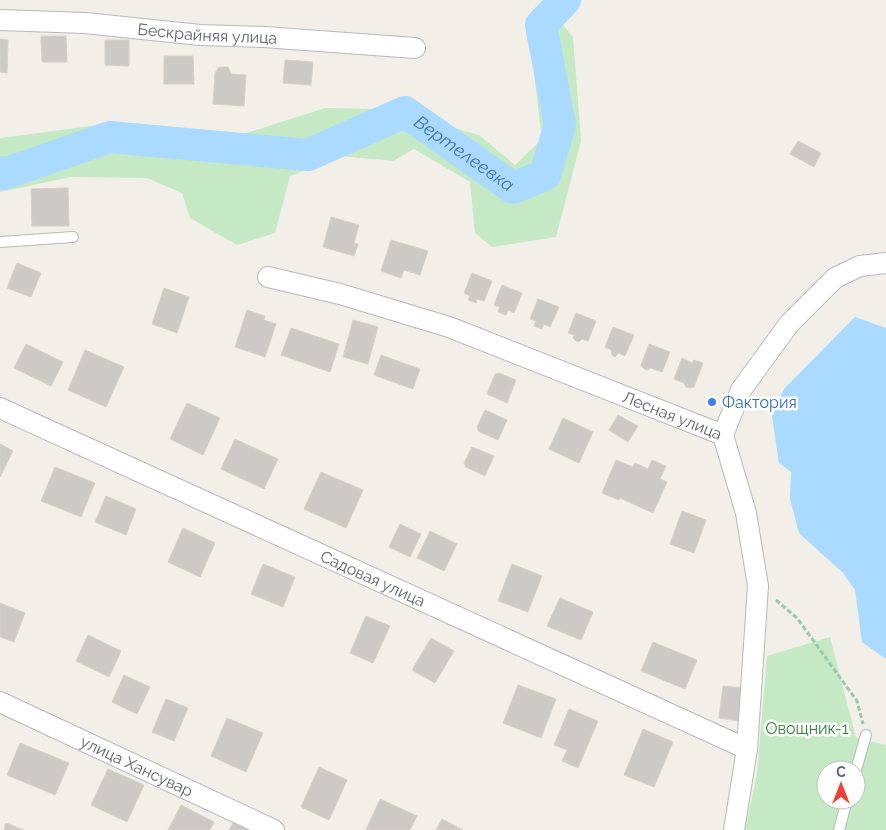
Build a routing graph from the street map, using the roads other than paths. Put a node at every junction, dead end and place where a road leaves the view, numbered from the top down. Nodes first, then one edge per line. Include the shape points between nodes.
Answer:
1 (0, 20) edge
2 (415, 48) dead end
3 (73, 237) dead end
4 (0, 242) edge
5 (886, 263) edge
6 (268, 277) dead end
7 (0, 408) edge
8 (723, 434) junction
9 (0, 702) edge
10 (866, 736) road end
11 (747, 749) junction
12 (859, 760) edge
13 (845, 810) edge
14 (274, 830) edge
15 (734, 830) edge
16 (839, 830) edge

1 - 2 street, Бескрайняя улица via 85,23 200,35
3 - 4 lane
5 - 8 street via 860,266 835,278 789,324 741,390
6 - 8 street, Лесная улица via 340,294 449,327
7 - 11 street, Садовая улица
8 - 11 street, Лесная улица via 746,513 758,586
9 - 14 street, улица Хансувар
10 - 12 lane
11 - 15 street, Лесная улица
13 - 16 lane

